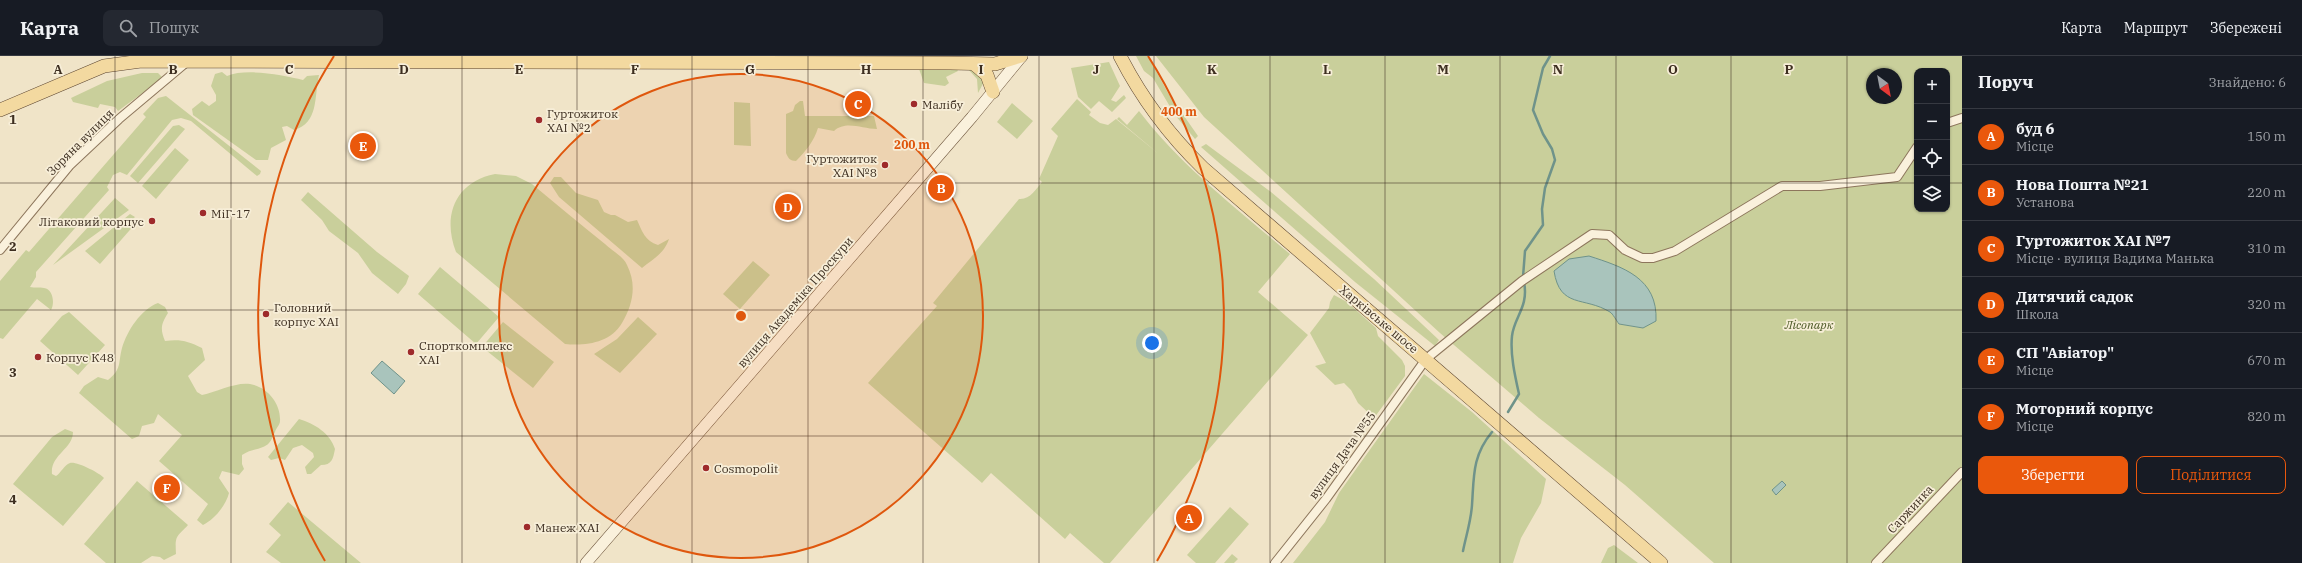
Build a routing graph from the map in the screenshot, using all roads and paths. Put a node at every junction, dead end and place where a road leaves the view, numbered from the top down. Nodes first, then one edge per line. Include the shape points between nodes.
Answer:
1 (1022, 56) edge
2 (1120, 56) edge
3 (121, 59) edge
4 (957, 59) edge
5 (1002, 59) edge
6 (972, 60) edge
7 (188, 61) junction
8 (993, 92) junction
9 (0, 110) edge
10 (1962, 118) edge
11 (1950, 122) edge
12 (1914, 152) edge
13 (0, 250) edge
14 (1426, 359) junction
15 (1962, 472) edge
16 (586, 563) edge
17 (1275, 563) edge
18 (1661, 563) edge
19 (1876, 563) edge

1 - 5 main road
1 - 8 street, вулиця Академіка Проскури
2 - 14 main road, Харківське шосе via 1159,120 1189,154
3 - 7 main road
3 - 9 main road
4 - 6 main road
4 - 7 main road
5 - 6 main road
5 - 8 street
6 - 8 main road via 988,75
7 - 13 street, Зоряна вулиця via 119,119 70,166
8 - 16 street, вулиця Академіка Проскури
10 - 11 street
12 - 14 street, вулиця Дача №55 via 1897,177 1820,186 1782,186 1675,252 1664,256 1634,256 1609,235 1598,233 1583,239 1536,270
14 - 17 street, вулиця Дача №55 via 1326,499
14 - 18 main road, Харківське шосе
15 - 19 street, Саржинка

